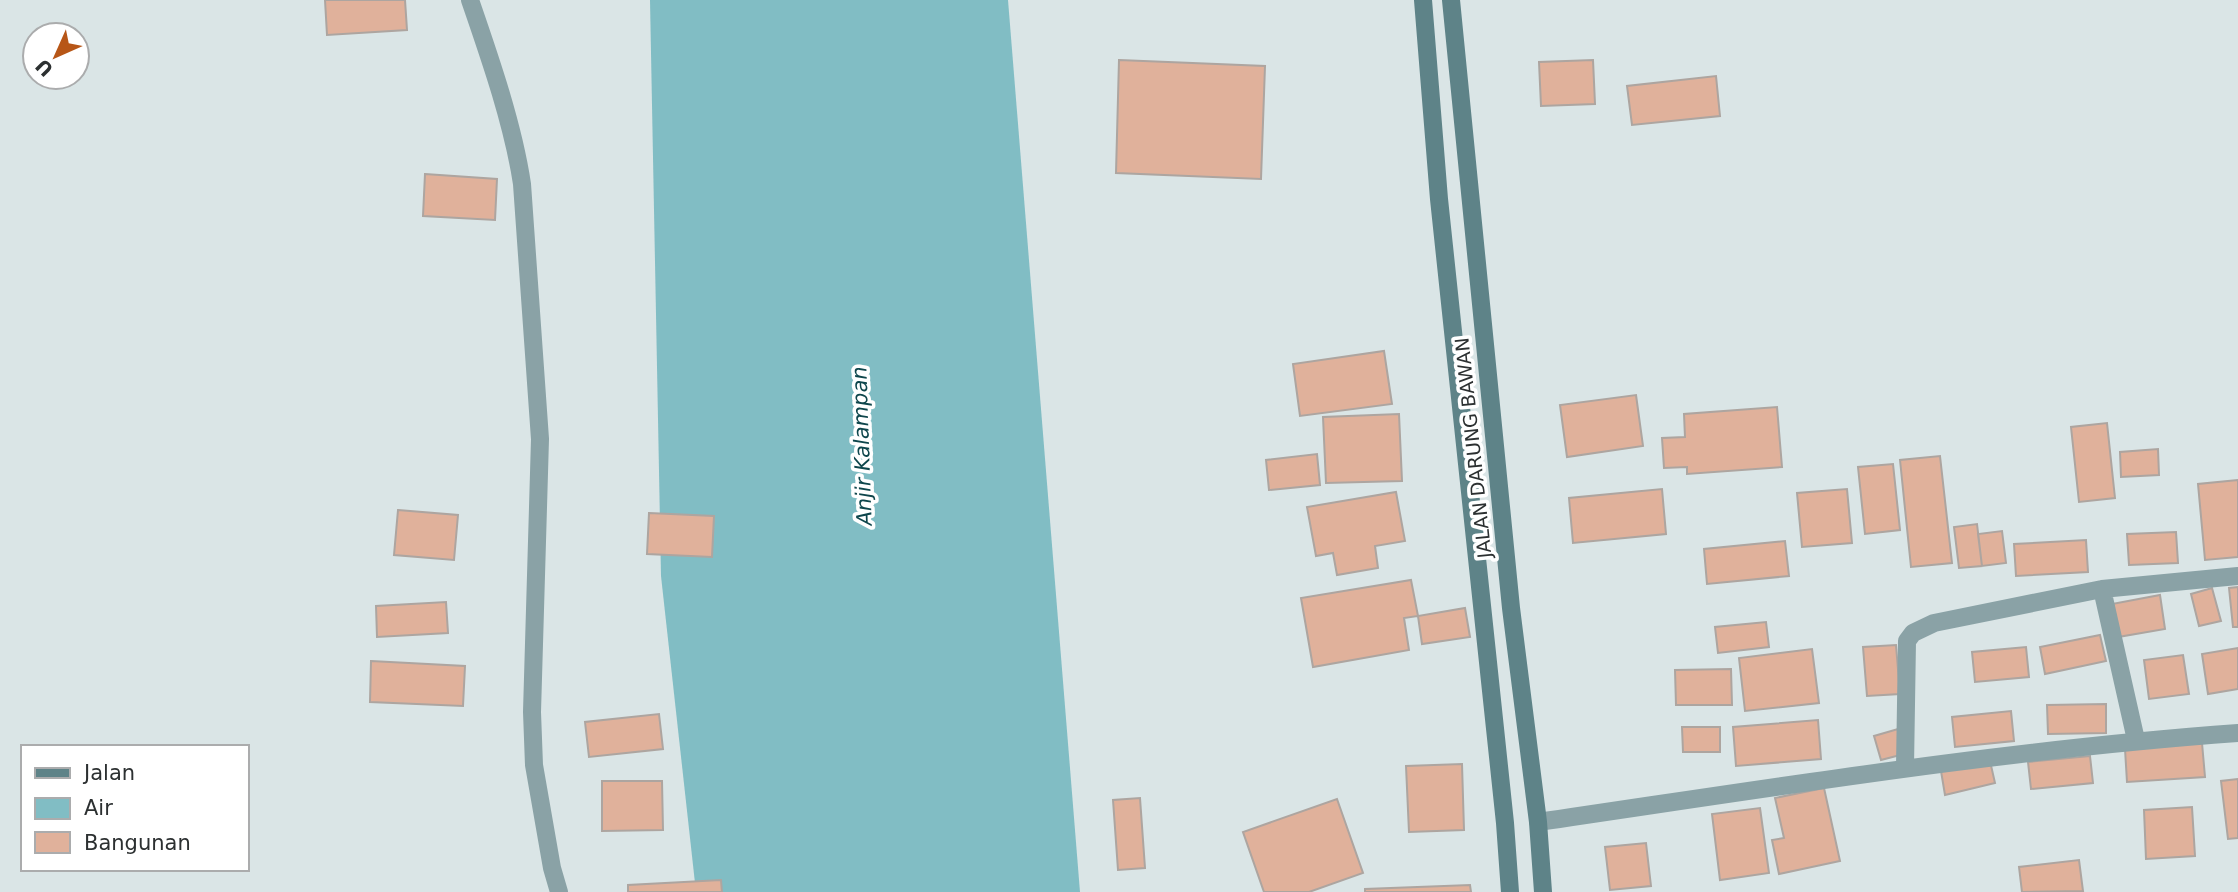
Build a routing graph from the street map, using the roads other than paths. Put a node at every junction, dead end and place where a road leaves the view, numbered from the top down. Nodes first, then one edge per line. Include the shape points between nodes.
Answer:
1 (470, 0) edge
2 (1423, 0) edge
3 (1451, 0) edge
4 (2238, 576) edge
5 (2102, 589) junction
6 (2238, 733) edge
7 (2136, 740) junction
8 (1905, 767) junction
9 (1538, 822) junction
10 (559, 892) edge
11 (1510, 892) edge
12 (1544, 892) edge

1 - 10 street via 508,121 522,184 540,439 534,765
2 - 11 street, JALAN DARUNG BAWAN
3 - 9 street, JALAN DARUNG BAWAN via 1511,608
4 - 5 street
5 - 7 street
5 - 8 street via 1934,624 1913,633 1907,641
6 - 7 street
7 - 8 street
8 - 9 street
9 - 12 street, JALAN DARUNG BAWAN

